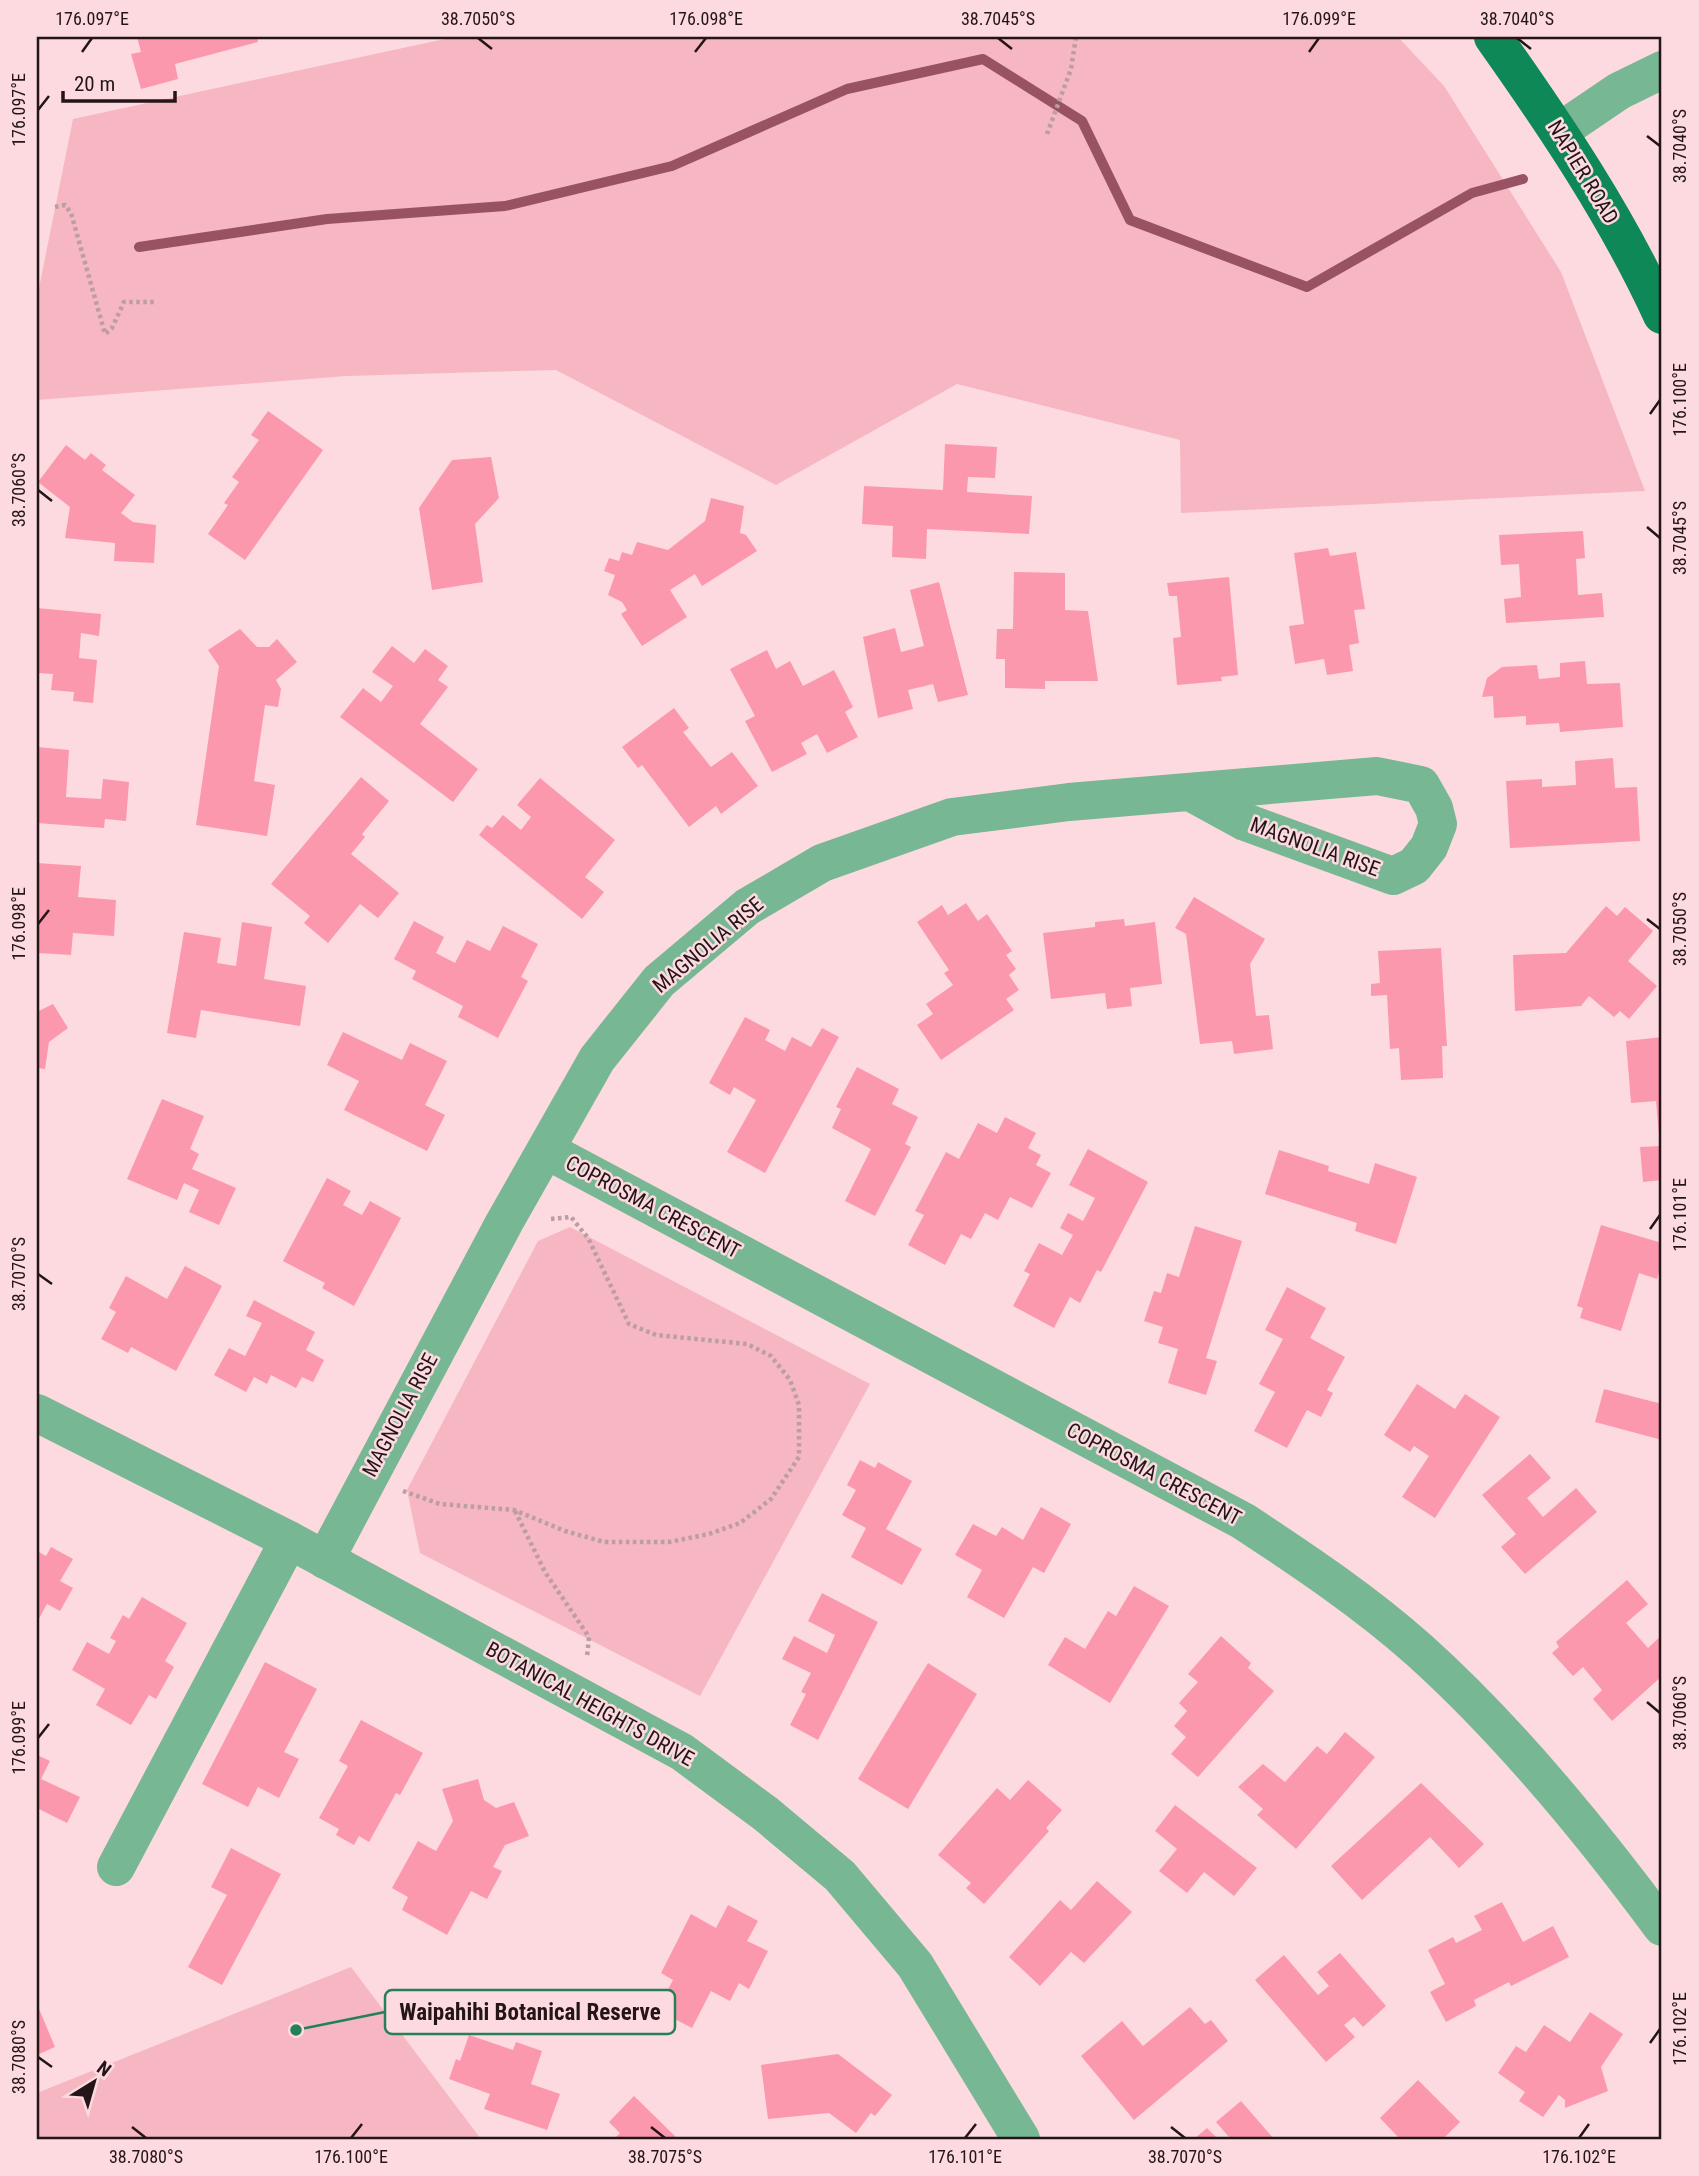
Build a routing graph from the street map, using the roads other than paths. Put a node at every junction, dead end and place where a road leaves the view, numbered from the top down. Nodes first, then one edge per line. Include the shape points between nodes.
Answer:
1 (1493, 37) edge
2 (1662, 70) edge
3 (1560, 131) junction
4 (1662, 315) edge
5 (1192, 793) junction
6 (546, 1150) junction
7 (37, 1413) edge
8 (289, 1540) junction
9 (325, 1560) junction
10 (116, 1867) dead end
11 (1662, 1927) edge
12 (1021, 2139) edge

1 - 3 main road, NAPIER ROAD
2 - 3 street via 1619,91
3 - 4 main road, NAPIER ROAD via 1614,221
5 - 5 street, MAGNOLIA RISE via 1377,776 1420,785 1438,824 1429,847 1414,866 1392,876 1245,821
5 - 6 street, MAGNOLIA RISE via 952,817 822,863 747,908 659,981 597,1059
6 - 9 street, MAGNOLIA RISE
6 - 11 street, COPROSMA CRESCENT via 1231,1514 1300,1559 1418,1649 1473,1702 1617,1866
7 - 8 street, BOTANICAL HEIGHTS DRIVE
8 - 9 street, BOTANICAL HEIGHTS DRIVE
8 - 10 street
9 - 12 street, BOTANICAL HEIGHTS DRIVE via 682,1752 766,1814 840,1876 915,1965

